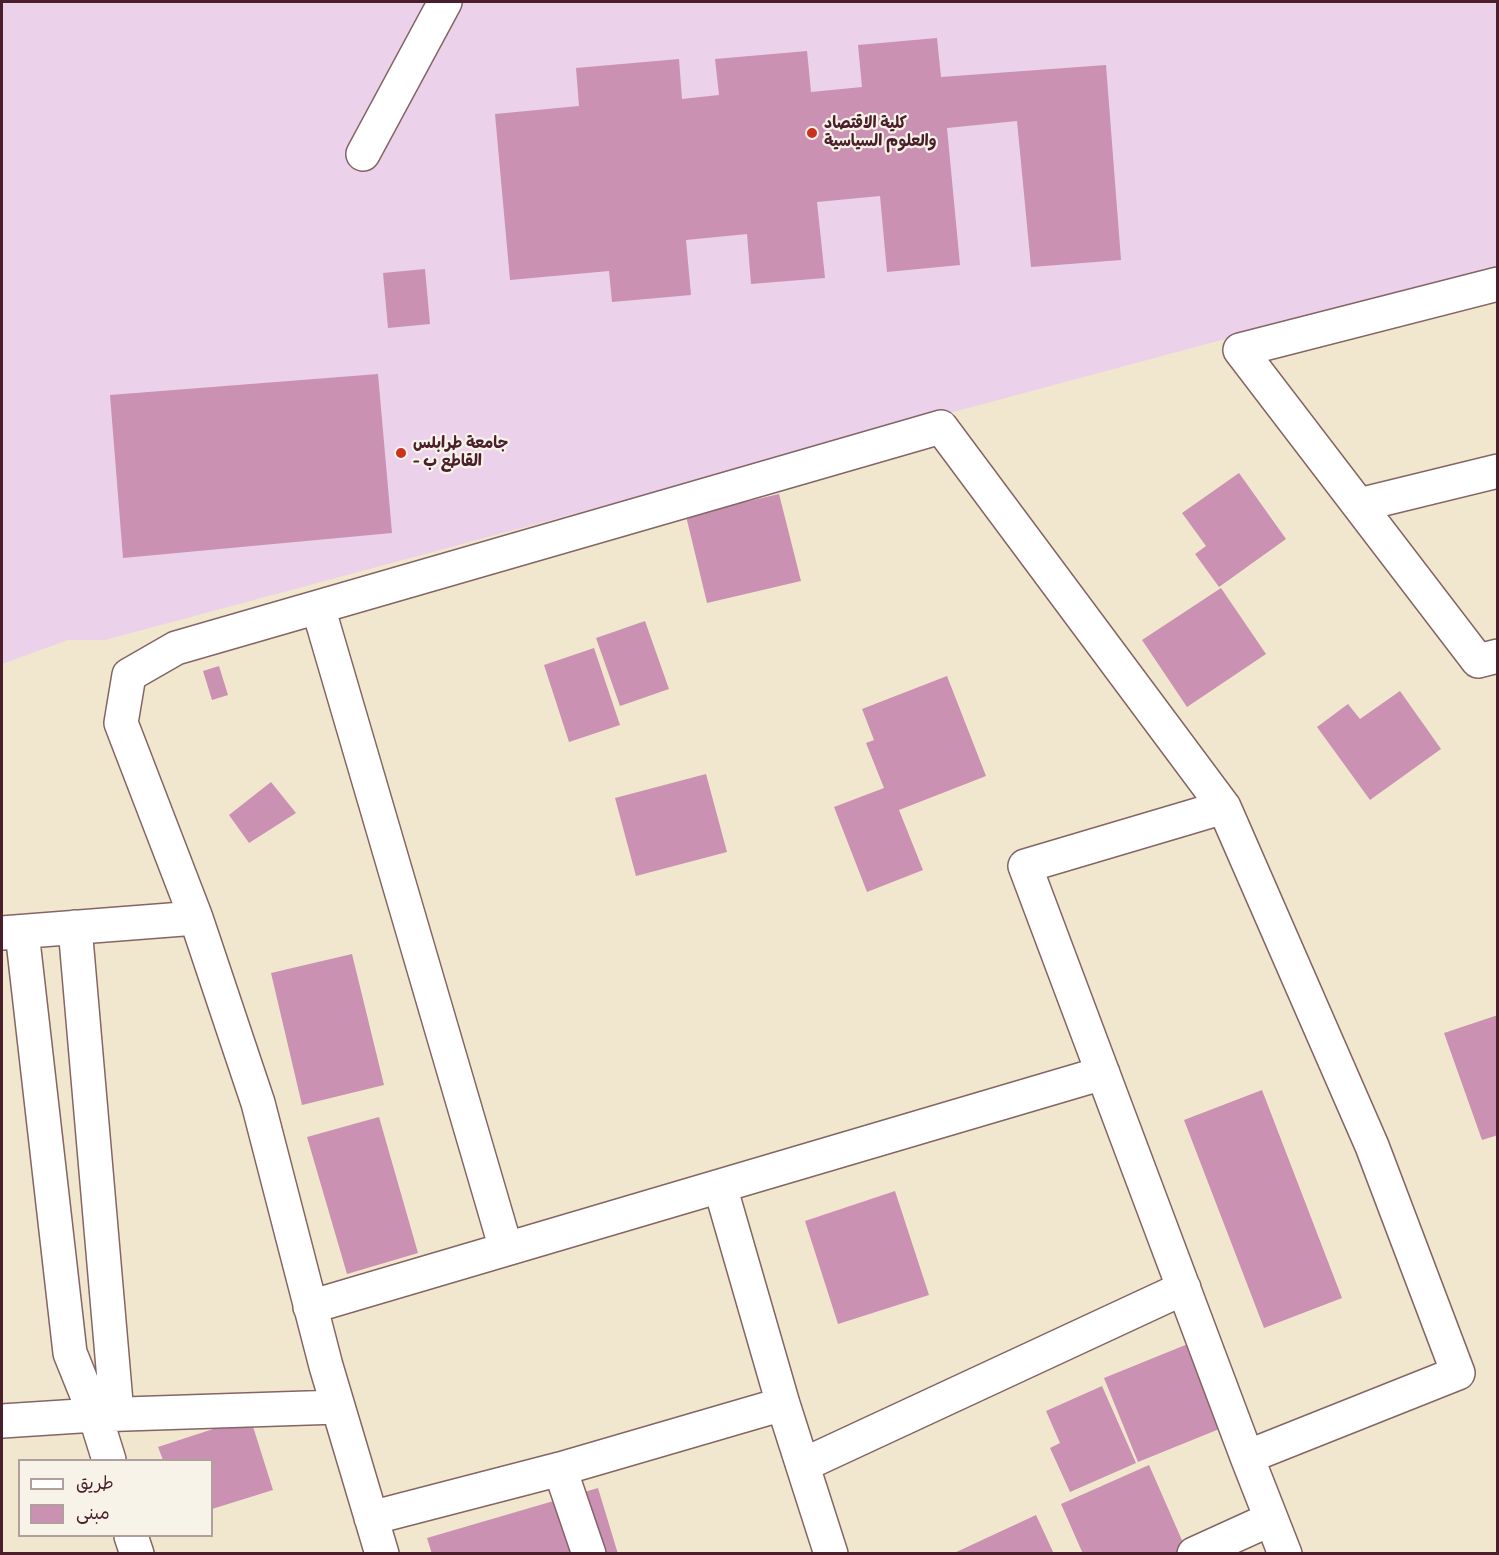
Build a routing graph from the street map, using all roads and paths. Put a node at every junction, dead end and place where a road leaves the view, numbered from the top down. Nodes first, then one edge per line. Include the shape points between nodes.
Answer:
1 (445, 2) edge
2 (363, 154) dead end
3 (1497, 284) edge
4 (1497, 471) edge
5 (1359, 505) junction
6 (318, 607) junction
7 (1497, 656) edge
8 (1224, 807) junction
9 (196, 918) junction
10 (75, 927) junction
11 (12, 932) edge
12 (1103, 1073) junction
13 (720, 1186) junction
14 (506, 1249) junction
15 (1184, 1288) junction
16 (310, 1307) junction
17 (783, 1404) junction
18 (338, 1407) junction
19 (106, 1414) junction
20 (2, 1421) edge
21 (1247, 1457) junction
22 (109, 1459) edge
23 (803, 1465) junction
24 (561, 1469) junction
25 (372, 1518) junction
26 (1271, 1519) junction
27 (131, 1537) edge
28 (137, 1554) edge
29 (382, 1554) edge
30 (589, 1554) edge
31 (831, 1554) edge
32 (1194, 1554) edge
33 (1285, 1554) edge

1 - 2 street
3 - 5 street via 1240,351
4 - 5 street
5 - 7 street via 1478,661
6 - 8 street via 940,427
6 - 9 street via 176,648 129,675 121,723
6 - 14 street
8 - 12 street via 1025,866
8 - 21 street via 1372,1146 1458,1373
9 - 10 street
9 - 16 street via 258,1103
10 - 11 street
10 - 19 street
11 - 19 street via 70,1353
12 - 13 street
12 - 15 street
13 - 14 street
13 - 17 street
14 - 16 street
15 - 21 street
15 - 23 street
16 - 18 street
17 - 23 street
17 - 24 street
18 - 19 street
18 - 25 street
19 - 20 street
19 - 22 street
21 - 26 street
23 - 31 street
24 - 25 street
24 - 30 street
25 - 29 street
26 - 32 street
26 - 33 street
27 - 28 street

